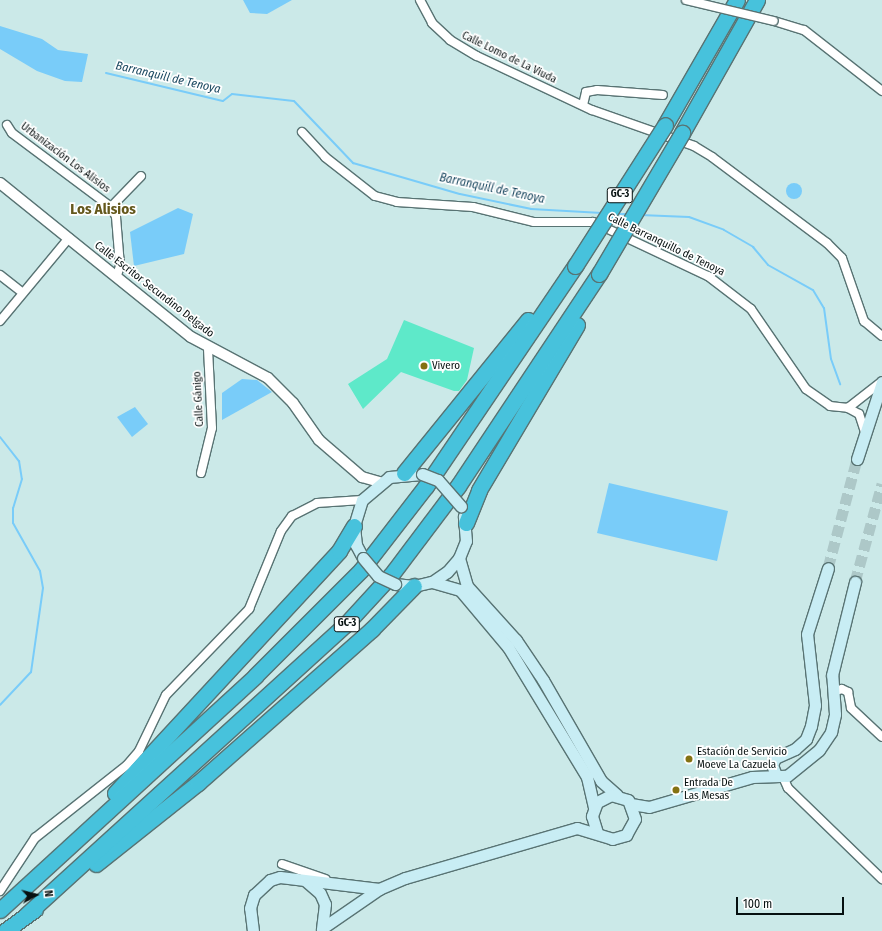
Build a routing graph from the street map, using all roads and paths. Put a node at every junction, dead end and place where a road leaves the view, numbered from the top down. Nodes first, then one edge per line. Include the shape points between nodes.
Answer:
1 (420, 0) edge
2 (686, 0) edge
3 (737, 0) edge
4 (757, 0) edge
5 (882, 90) edge
6 (663, 95) dead end
7 (583, 105) junction
8 (7, 125) dead end
9 (302, 132) dead end
10 (141, 176) dead end
11 (0, 183) edge
12 (111, 207) junction
13 (69, 238) junction
14 (572, 265) junction
15 (603, 274) junction
16 (0, 275) edge
17 (117, 275) junction
18 (23, 293) junction
19 (0, 321) edge
20 (882, 336) edge
21 (208, 348) junction
22 (882, 382) edge
23 (848, 408) junction
24 (866, 433) junction
25 (857, 459) tunnel mouth
26 (201, 473) dead end
27 (404, 473) junction
28 (362, 477) junction
29 (380, 482) junction
30 (364, 497) junction
31 (344, 502) junction
32 (357, 511) junction
33 (466, 523) junction
34 (354, 526) junction
35 (459, 558) junction
36 (828, 568) tunnel mouth
37 (432, 582) junction
38 (855, 582) tunnel mouth
39 (414, 586) junction
40 (833, 692) junction
41 (882, 738) edge
42 (782, 754) junction
43 (794, 769) junction
44 (777, 772) junction
45 (617, 796) junction
46 (631, 804) junction
47 (649, 807) junction
48 (593, 809) junction
49 (635, 819) junction
50 (576, 828) junction
51 (597, 832) junction
52 (36, 877) junction
53 (297, 878) junction
54 (882, 879) edge
55 (344, 887) junction
56 (379, 889) junction
57 (0, 891) edge
58 (0, 910) edge
59 (26, 915) junction
60 (323, 929) edge
61 (5, 931) edge
62 (253, 931) edge

1 - 7 street, Calle Lomo de La Viuda via 432,23 450,40
2 - 5 street, bridge via 804,30
3 - 14 highway, GC-3, bridge via 665,125
4 - 15 highway, GC-3, bridge
6 - 7 street via 597,90 586,92
7 - 20 street, Calle Lomo de La Viuda via 694,146 827,243 842,258 864,321
8 - 12 street, Urbanización Los Alisios via 12,133
9 - 23 street, Calle Barranquillo de Tenoya via 325,158 375,196 397,202 486,209 534,222 593,222 708,276 751,309 806,388 830,406
10 - 12 street, Urbanización Los Alisios
11 - 13 street, Calle Escritor Secundino Delgado
12 - 17 street, Urbanización Los Alisios via 118,238 120,266
13 - 17 street, Calle Escritor Secundino Delgado
13 - 18 street
14 - 27 highway
14 - 52 highway, GC-3 via 426,486 361,570 255,676
15 - 33 highway via 490,472
15 - 59 highway, GC-3 via 458,486 391,575 345,626
16 - 18 street
17 - 21 street, Calle Escritor Secundino Delgado
18 - 19 street
21 - 26 street, Calle Gánigo via 212,428
21 - 28 street, Calle Escritor Secundino Delgado via 255,371 279,388 319,440
22 - 23 street
22 - 24 main road
23 - 24 street via 859,414
24 - 25 main road
27 - 29 main road
27 - 33 main road, bridge via 422,474 452,491 462,506
28 - 29 street, Calle Escritor Secundino Delgado
28 - 30 street
29 - 30 main road
30 - 31 street
30 - 32 main road
31 - 32 street
31 - 57 street via 317,504 292,516 281,531 249,609 166,694 139,751 127,765 35,838
32 - 34 main road
33 - 35 main road via 466,541
34 - 39 main road, bridge via 356,545 378,576 395,584
34 - 52 highway via 339,551 309,585
35 - 37 main road via 447,572
35 - 45 main road via 467,586 516,640 543,680 601,781
36 - 42 main road via 807,634 815,705 811,726 806,739
37 - 39 main road
37 - 48 main road via 460,590 508,647 586,777
38 - 40 main road via 832,675
39 - 59 highway via 372,629 198,783
40 - 41 street via 842,689 848,692 851,708
40 - 43 main road via 835,714 831,732 819,750
42 - 43 main road via 790,757
42 - 44 main road via 775,758
43 - 44 main road
44 - 47 main road
44 - 54 street via 788,788
45 - 46 main road
45 - 48 main road via 602,799
46 - 47 main road
46 - 49 main road
47 - 49 main road
48 - 50 main road
48 - 51 main road
49 - 51 main road via 630,830 618,838
50 - 51 main road
50 - 56 main road via 405,878
52 - 58 highway, GC-3
53 - 55 main road
53 - 55 street via 282,864
53 - 60 main road via 312,885 325,904
53 - 62 main road via 270,880 254,895 250,908
55 - 56 main road
56 - 60 main road
59 - 61 highway, GC-3

